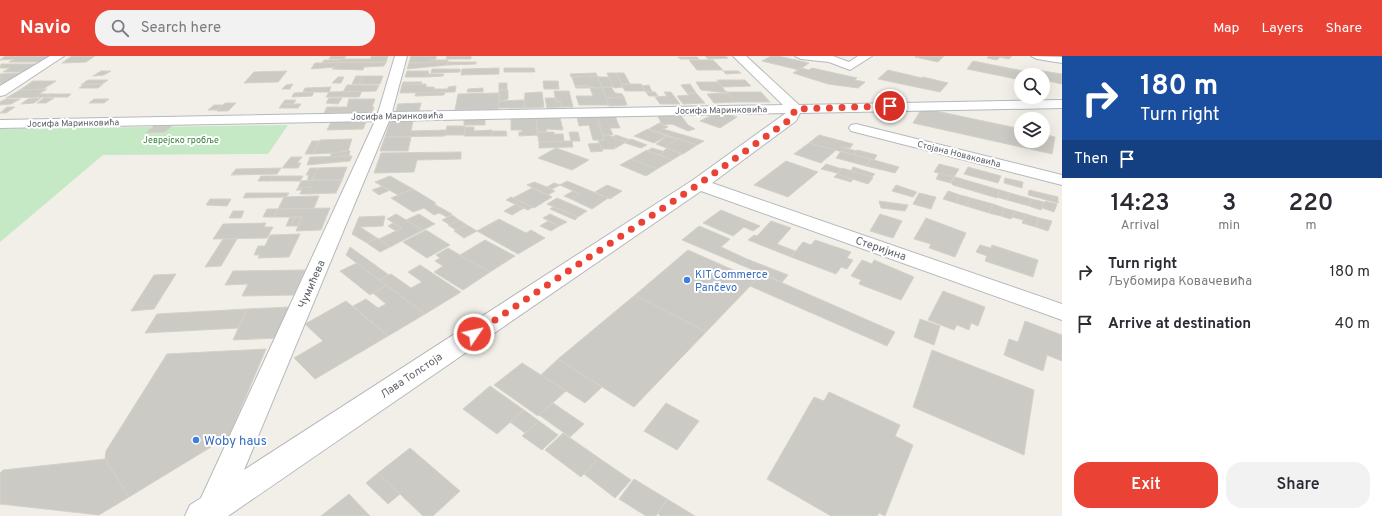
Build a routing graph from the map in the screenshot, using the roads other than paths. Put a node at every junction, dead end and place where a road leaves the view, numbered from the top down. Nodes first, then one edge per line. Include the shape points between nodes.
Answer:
1 (58, 56) edge
2 (401, 56) edge
3 (739, 56) edge
4 (801, 56) edge
5 (866, 56) edge
6 (1037, 56) edge
7 (1062, 60) edge
8 (0, 92) edge
9 (1062, 104) edge
10 (795, 109) junction
11 (384, 117) junction
12 (0, 124) edge
13 (856, 128) dead end
14 (1062, 180) edge
15 (699, 184) junction
16 (1062, 312) edge
17 (207, 512) edge

1 - 8 street
2 - 11 street, Чумићева
3 - 10 street
4 - 5 street via 831,59 850,66
6 - 7 street
9 - 10 street, Јосифа Маринковића
10 - 11 street, Јосифа Маринковића
10 - 15 street, Лава Толстоја via 792,118
11 - 12 street, Јосифа Маринковића
11 - 17 street, Чумићева
13 - 14 street, Стојана Новаковића
15 - 16 street, Стеријина
15 - 17 street, Лава Толстоја

